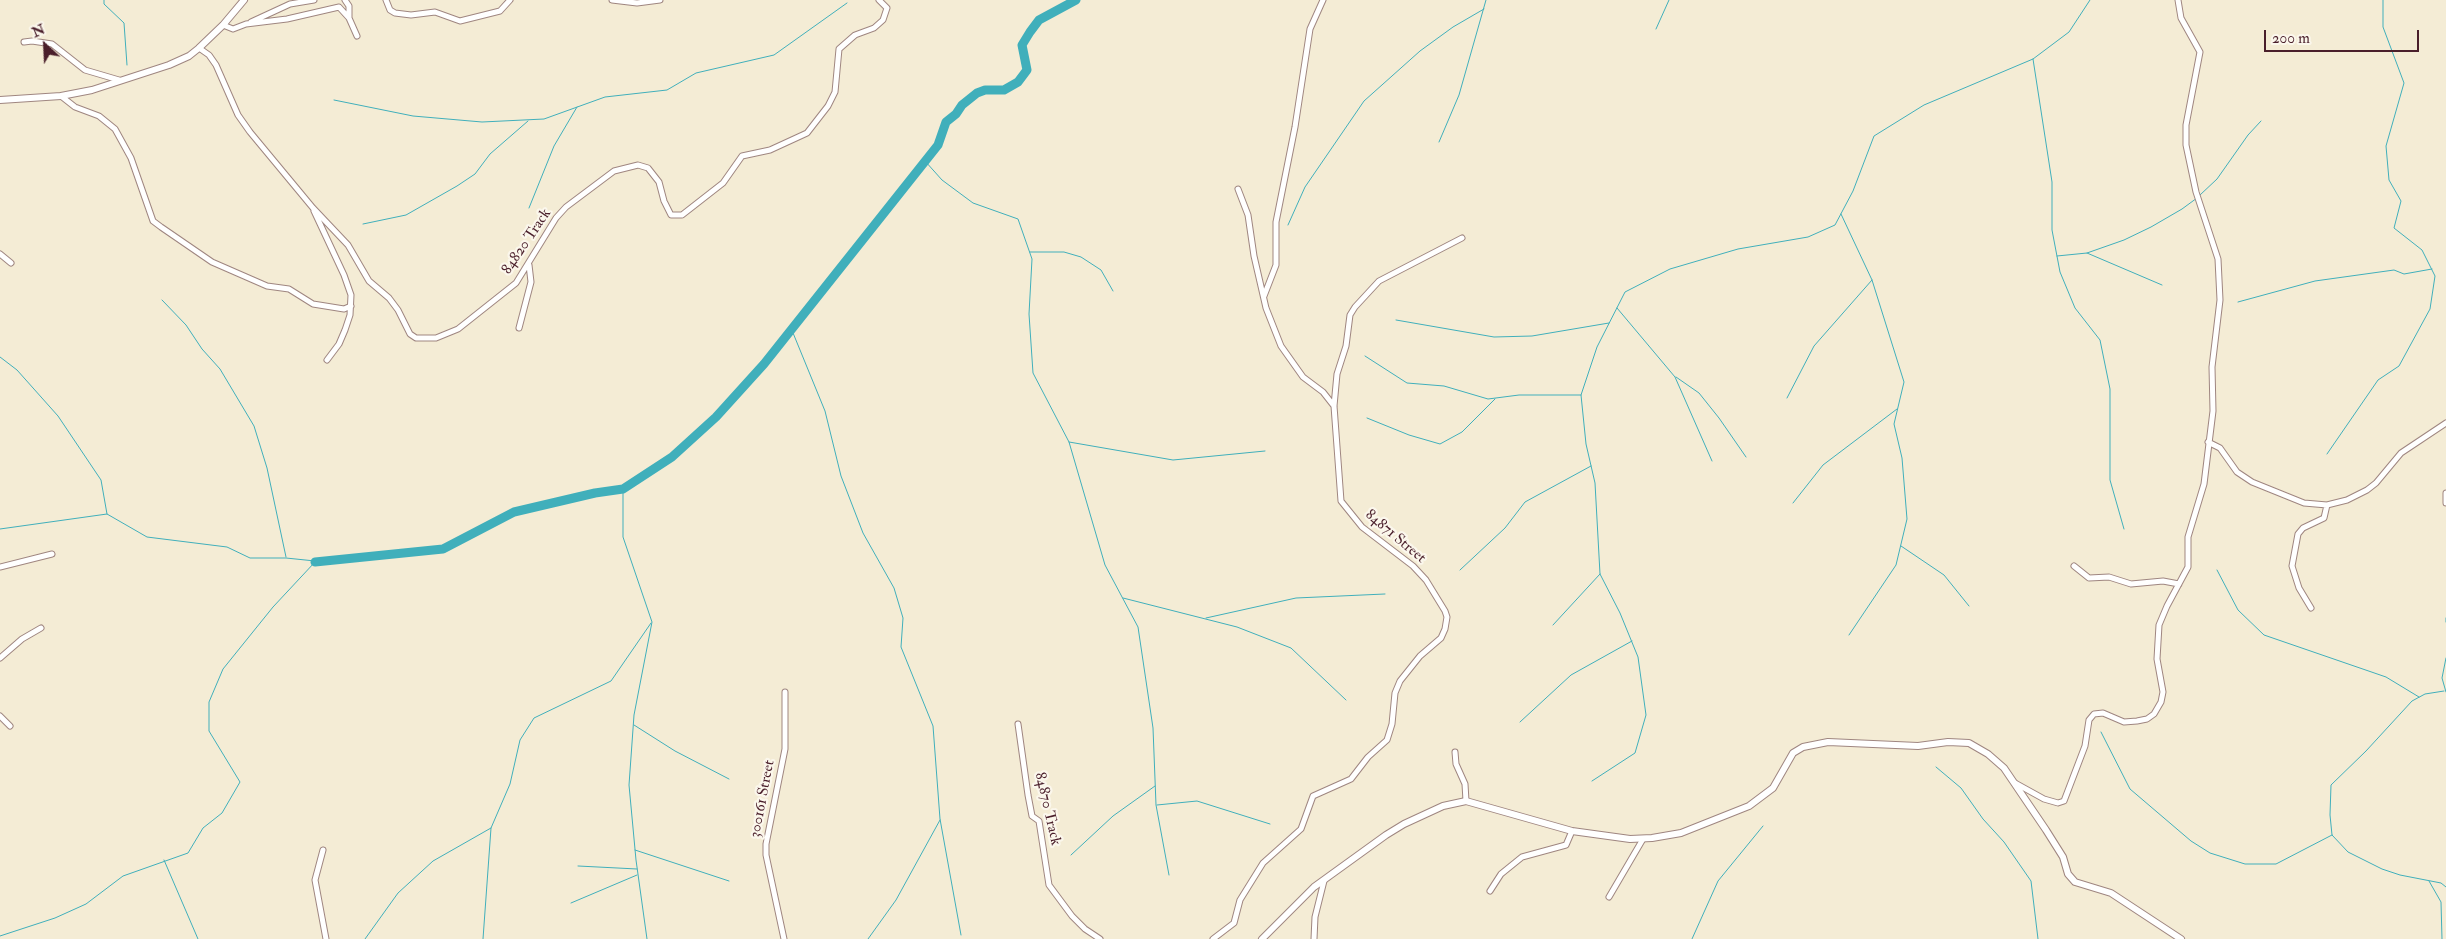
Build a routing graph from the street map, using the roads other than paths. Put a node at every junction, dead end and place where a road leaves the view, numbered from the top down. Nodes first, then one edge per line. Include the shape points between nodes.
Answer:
1 (244, 0) edge
2 (314, 0) edge
3 (345, 0) edge
4 (386, 0) edge
5 (510, 0) edge
6 (612, 0) edge
7 (660, 0) edge
8 (879, 0) edge
9 (1323, 0) edge
10 (2178, 0) edge
11 (349, 18) junction
12 (246, 24) junction
13 (223, 25) junction
14 (357, 36) dead end
15 (24, 42) dead end
16 (200, 48) junction
17 (119, 80) junction
18 (61, 96) junction
19 (0, 100) edge
20 (1238, 189) dead end
21 (313, 208) junction
22 (1462, 238) dead end
23 (0, 254) edge
24 (11, 263) dead end
25 (529, 265) junction
26 (1264, 296) junction
27 (351, 306) junction
28 (519, 328) dead end
29 (327, 360) dead end
30 (1334, 406) junction
31 (2446, 423) edge
32 (2208, 442) junction
33 (2446, 493) edge
34 (2446, 504) edge
35 (2327, 505) junction
36 (52, 554) dead end
37 (2074, 566) dead end
38 (0, 567) edge
39 (2179, 584) junction
40 (2311, 608) dead end
41 (41, 628) dead end
42 (0, 658) edge
43 (785, 692) dead end
44 (0, 716) edge
45 (1018, 724) dead end
46 (10, 726) dead end
47 (1455, 752) dead end
48 (2011, 781) junction
49 (1466, 801) junction
50 (1572, 832) junction
51 (1643, 839) junction
52 (323, 850) dead end
53 (1324, 881) junction
54 (1490, 891) dead end
55 (1609, 897) dead end
56 (326, 939) edge
57 (784, 939) edge
58 (1100, 939) edge
59 (1213, 939) edge
60 (1262, 939) edge
61 (1314, 939) edge
62 (2181, 939) edge

1 - 13 street
2 - 12 street via 290,4
3 - 11 street via 349,6
4 - 5 street via 390,10 396,12 435,12 465,21 500,12
6 - 7 street via 637,3
8 - 25 street, 84820 Track via 887,8 879,24 855,35 839,49 835,92 806,133 770,150 742,156 722,183 682,215 671,215 659,182 648,168 638,165 614,170 556,218
9 - 26 street via 1310,29 1294,136 1276,222 1276,265
10 - 32 street via 2181,18 2200,52 2186,125 2186,145 2194,185 2218,259 2220,289 2212,367 2213,411
11 - 12 street via 343,9 334,6 300,16
11 - 14 street
12 - 13 street via 233,29
13 - 16 street
15 - 17 street via 52,44 85,70
16 - 17 street via 169,65
16 - 21 street, 84820 Track via 216,65 238,115
17 - 18 street
18 - 19 street
18 - 27 street via 75,107 99,116 115,129 131,158 153,221 161,227 212,262 267,286 289,290 313,304 344,309
20 - 26 street via 1247,209
21 - 25 street, 84820 Track via 348,245 369,281 389,298 410,334 416,338 436,338 458,329 509,290
21 - 27 street via 349,286
22 - 30 street, 84871 Street via 1379,281 1355,307 1350,315 1346,346 1337,374
23 - 24 street
25 - 28 street via 531,282
26 - 30 street via 1269,319 1288,358
27 - 29 street via 339,344
30 - 59 street, 84871 Street via 1340,501 1362,527 1426,580 1445,611 1445,628 1441,638 1420,656 1400,681 1387,740 1368,756 1351,779 1313,796 1301,829 1263,863 1240,900 1234,923
31 - 35 street via 2401,453 2367,490
32 - 35 street via 2220,448 2243,478 2304,503
32 - 39 street via 2202,491 2188,537 2188,567
33 - 34 street
35 - 40 street via 2324,518 2298,534 2292,566 2299,588
36 - 38 street
37 - 39 street via 2089,578 2110,577 2131,584 2164,581
39 - 48 street via 2159,625 2157,659 2163,692 2154,714 2147,719 2124,722 2103,713 2094,714 2089,720 2085,746 2064,801 2058,803 2044,799
41 - 42 street
43 - 57 street, 300161 Street via 785,749 766,844
44 - 46 street
45 - 58 street, 84870 Track via 1032,816 1039,821 1049,886 1072,916
47 - 49 street via 1456,764 1465,784
48 - 51 street via 2004,768 1969,743 1918,746 1859,742 1813,744 1793,753 1773,788 1749,806 1681,833
48 - 62 street via 2046,830 2075,882 2111,893
49 - 50 street
49 - 53 street via 1443,806 1404,824
50 - 51 street
50 - 54 street via 1566,846 1522,857 1501,874
51 - 55 street
52 - 56 street via 315,880
53 - 60 street via 1295,904
53 - 61 street via 1315,917

